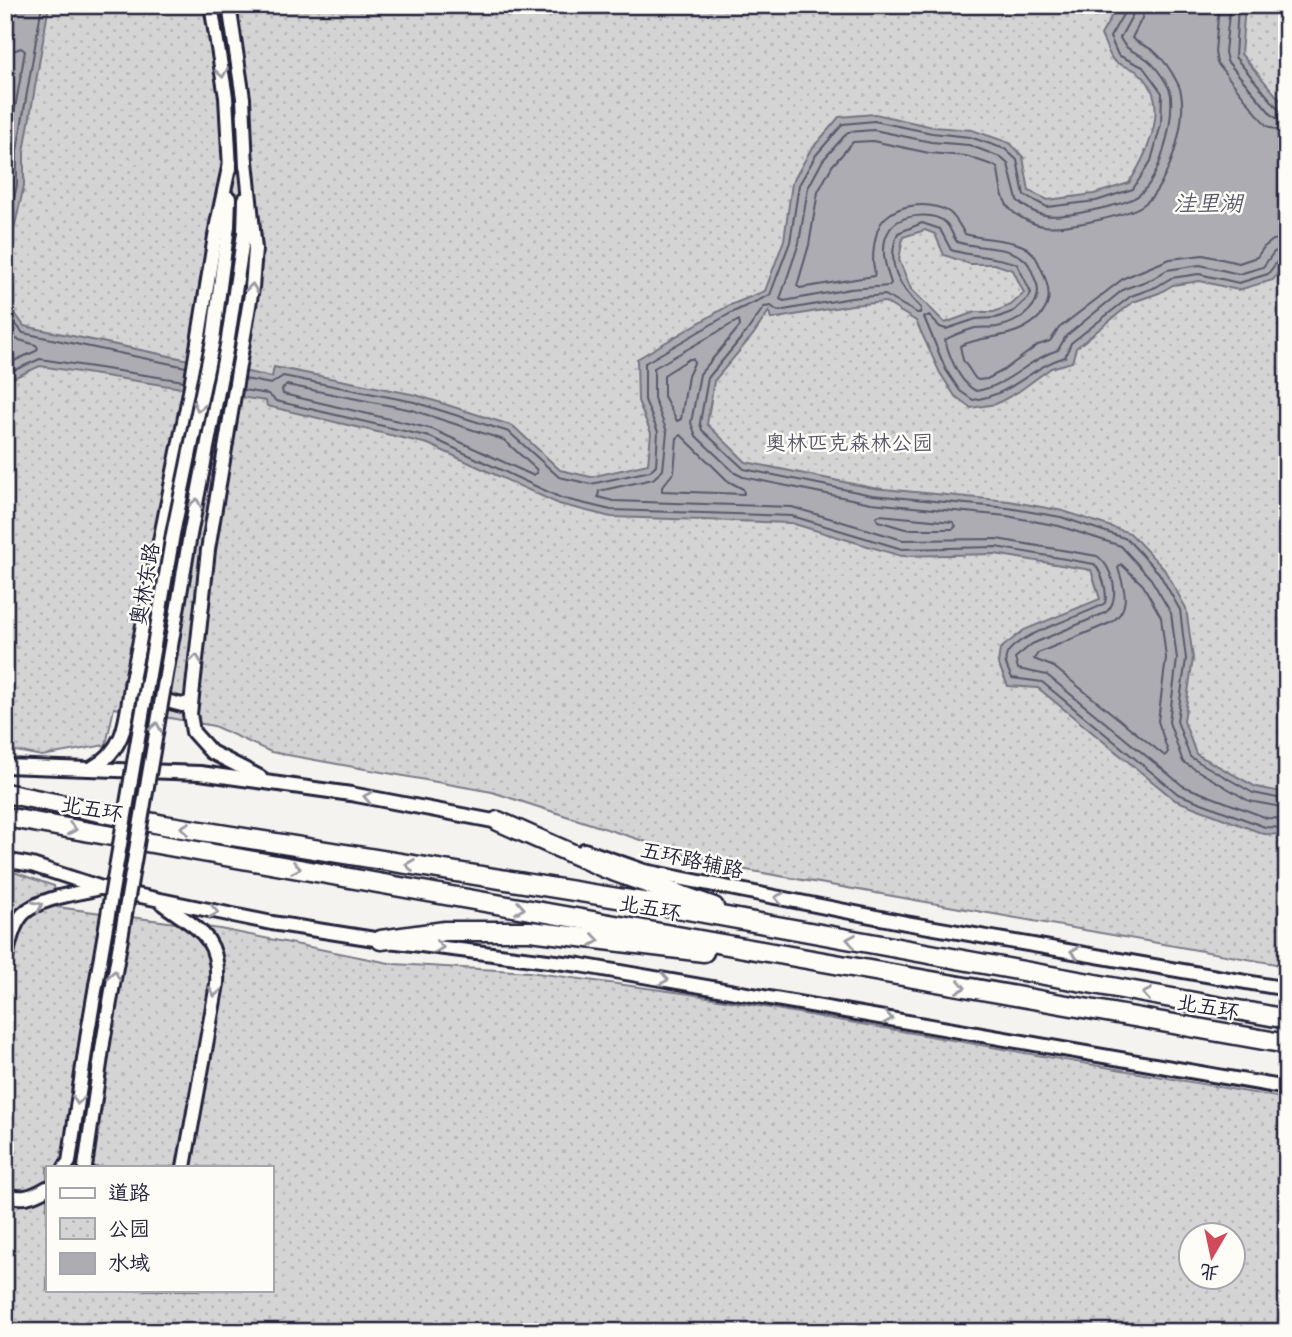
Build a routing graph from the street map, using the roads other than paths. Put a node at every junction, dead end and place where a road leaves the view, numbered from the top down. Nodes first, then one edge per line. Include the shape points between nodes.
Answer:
1 (211, 5) edge
2 (229, 5) edge
3 (246, 161) junction
4 (230, 163) junction
5 (132, 680) junction
6 (191, 702) junction
7 (5, 766) edge
8 (92, 768) junction
9 (270, 782) junction
10 (5, 793) edge
11 (5, 817) edge
12 (498, 821) junction
13 (5, 860) edge
14 (102, 888) junction
15 (159, 901) junction
16 (756, 923) junction
17 (381, 940) junction
18 (5, 961) edge
19 (830, 964) junction
20 (1287, 989) edge
21 (1287, 1019) edge
22 (1287, 1044) edge
23 (1287, 1088) edge
24 (66, 1166) edge
25 (85, 1166) edge
26 (184, 1166) edge
27 (46, 1189) edge
28 (5, 1195) edge

1 -> 4 main road, 奥林东路 via 226,97
2 - 3 main road, 奥林东路 via 243,98
6 -> 3 main road via 208,550 256,249
25 -> 3 main road, 奥林东路, bridge via 187,548 228,345 244,233
4 - 5 main road via 199,346
4 -> 24 main road, 奥林东路, bridge via 228,226 213,340 173,534
5 - 6 main road via 143,695 182,705
5 - 8 main road via 117,747
6 - 9 main road via 193,732 211,752
7 - 8 main road, 五环路辅路
8 - 9 main road, 五环路辅路
12 -> 9 main road, 五环路辅路
16 -> 10 highway, 北五环 via 164,825
11 -> 19 highway, 北五环
12 - 16 highway via 607,869
20 -> 12 main road, 五环路辅路 via 906,923 644,871
13 - 14 main road
14 - 15 main road
18 -> 14 main road via 23,914 49,900
15 -> 17 main road
15 -> 26 main road via 202,932 218,962
21 -> 16 highway, 北五环
17 -> 19 highway via 445,931 530,931
17 -> 23 main road via 580,965
19 -> 22 highway, 北五环
27 - 28 main road via 18,1199

